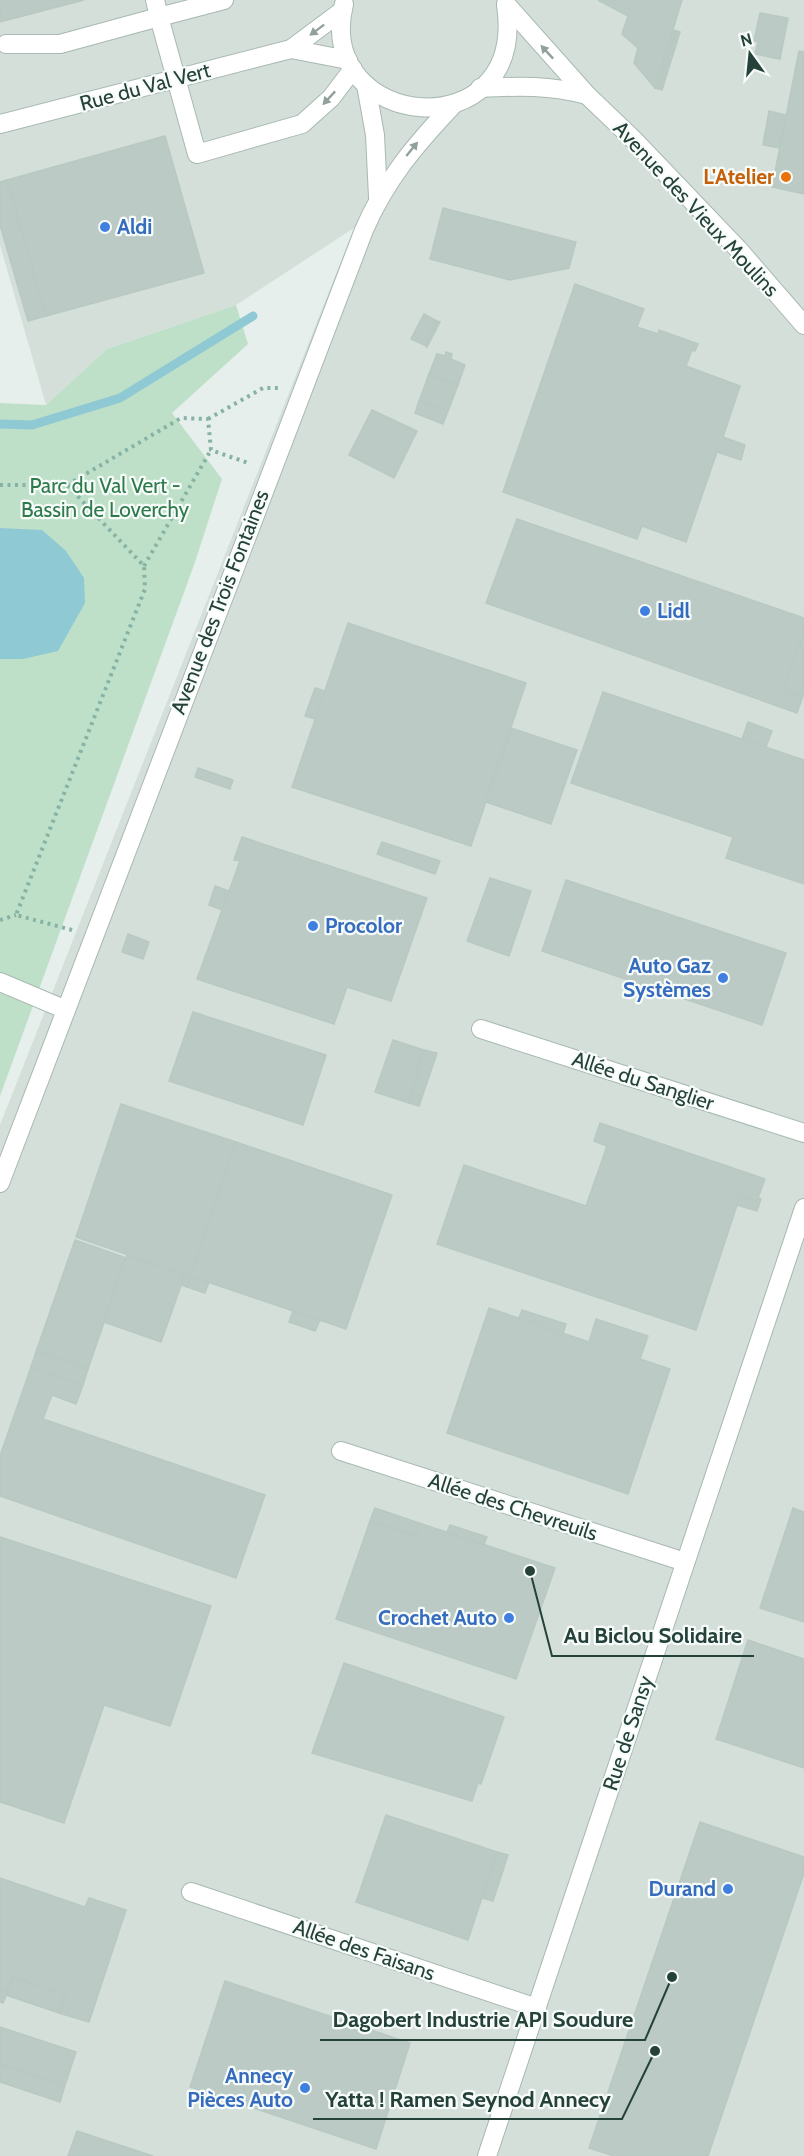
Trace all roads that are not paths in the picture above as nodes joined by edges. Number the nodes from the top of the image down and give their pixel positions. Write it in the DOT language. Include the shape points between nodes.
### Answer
graph roads {
  1 [pos="224,0"];
  2 [pos="506,2"];
  3 [pos="344,5"];
  4 [pos="157,9"];
  5 [pos="6,44"];
  6 [pos="291,49"];
  7 [pos="351,65"];
  8 [pos="175,79"];
  9 [pos="366,85"];
  10 [pos="480,88"];
  11 [pos="587,95"];
  12 [pos="454,104"];
  13 [pos="0,124"];
  14 [pos="378,197"];
  15 [pos="804,325"];
  16 [pos="0,982"];
  17 [pos="64,1009"];
  18 [pos="481,1029"];
  19 [pos="804,1134"];
  20 [pos="0,1183"];
  21 [pos="804,1208"];
  22 [pos="341,1451"];
  23 [pos="685,1562"];
  24 [pos="191,1893"];
  25 [pos="537,2008"];
  26 [pos="487,2156"];
  1 -- 4 [label="street"];
  2 -- 10 [label="street" via="509,22 502,59"];
  11 -- 2 [label="street, Avenue des Vieux Moulins, one-way"];
  3 -- 6 [label="street, Rue du Val Vert, one-way"];
  3 -- 7 [label="street" via="342,36"];
  4 -- 5 [label="street" via="60,44"];
  4 -- 8 [label="street"];
  6 -- 7 [label="street, Rue du Val Vert"];
  6 -- 8 [label="street, Rue du Val Vert"];
  7 -- 8 [label="street, one-way" via="331,98 302,124 197,154"];
  7 -- 9 [label="street"];
  8 -- 13 [label="street, Rue du Val Vert"];
  9 -- 12 [label="street" via="407,108 431,109"];
  9 -- 14 [label="street, Avenue des Trois Fontaines" via="375,135"];
  10 -- 11 [label="street, Avenue des Vieux Moulins" via="559,87"];
  10 -- 12 [label="street"];
  11 -- 15 [label="street, Avenue des Vieux Moulins" via="739,250"];
  14 -- 12 [label="street, Avenue des Trois Fontaines, one-way" via="411,150"];
  14 -- 17 [label="street, Avenue des Trois Fontaines"];
  16 -- 17 [label="street"];
  17 -- 20 [label="street, Avenue des Trois Fontaines"];
  18 -- 19 [label="street, Allée du Sanglier"];
  21 -- 23 [label="street, Rue de Sansy"];
  22 -- 23 [label="street, Allée des Chevreuils"];
  23 -- 25 [label="street, Rue de Sansy"];
  24 -- 25 [label="street, Allée des Faisans"];
  25 -- 26 [label="street, Rue de Sansy"];
}
